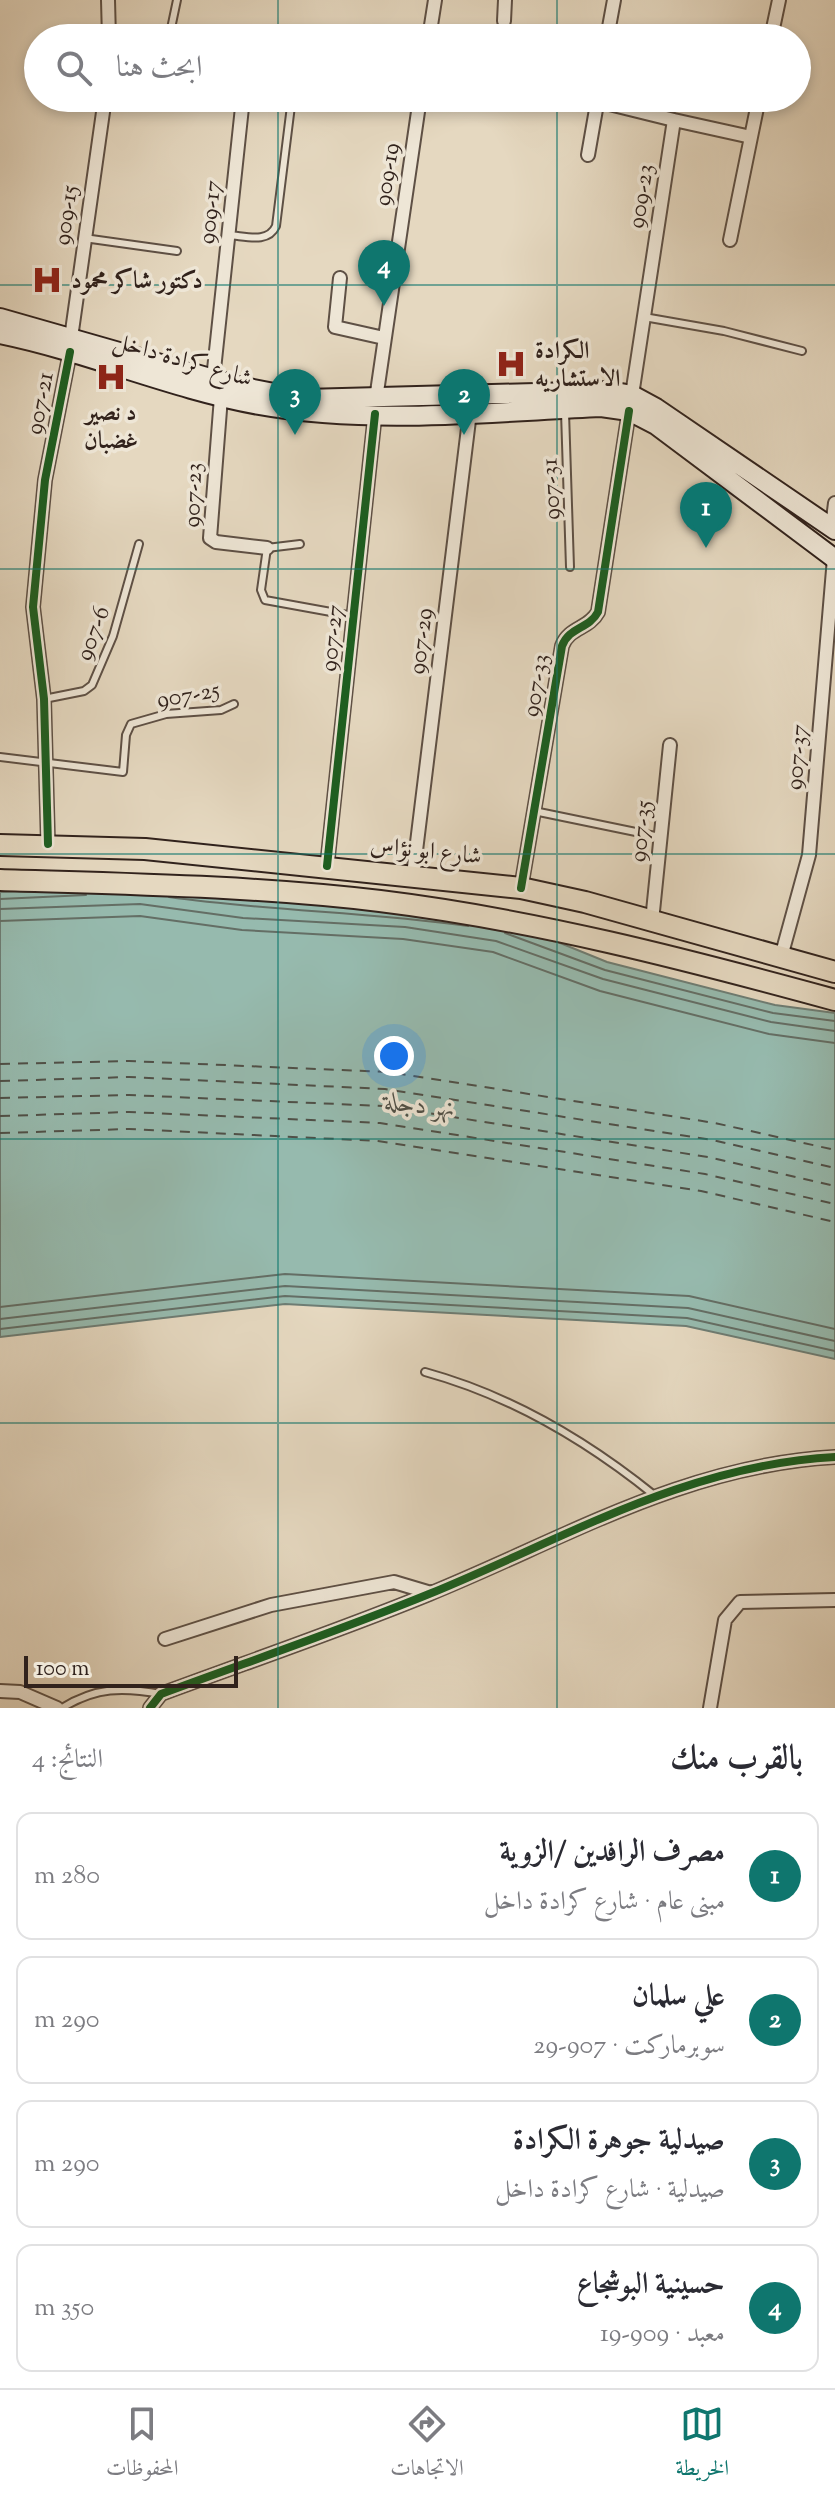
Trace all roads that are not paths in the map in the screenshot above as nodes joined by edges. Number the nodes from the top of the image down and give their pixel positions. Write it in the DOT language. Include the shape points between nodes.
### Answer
graph roads {
  1 [pos="108,0"];
  2 [pos="177,0"];
  3 [pos="435,0"];
  4 [pos="505,0"];
  5 [pos="614,0"];
  6 [pos="779,0"];
  7 [pos="504,21"];
  8 [pos="109,24"];
  9 [pos="172,24"];
  10 [pos="431,24"];
  11 [pos="610,24"];
  12 [pos="774,24"];
  13 [pos="103,112"];
  14 [pos="242,112"];
  15 [pos="290,112"];
  16 [pos="418,112"];
  17 [pos="595,112"];
  18 [pos="643,112"];
  19 [pos="756,112"];
  20 [pos="674,120"];
  21 [pos="751,137"];
  22 [pos="588,155"];
  23 [pos="229,235"];
  24 [pos="84,238"];
  25 [pos="730,240"];
  26 [pos="177,251"];
  27 [pos="340,278"];
  28 [pos="644,317"];
  29 [pos="0,318"];
  30 [pos="0,334"];
  31 [pos="384,338"];
  32 [pos="70,345"];
  33 [pos="802,351"];
  34 [pos="213,379"];
  35 [pos="221,397"];
  36 [pos="630,403"];
  37 [pos="376,406"];
  38 [pos="564,409"];
  39 [pos="470,412"];
  40 [pos="835,503"];
  41 [pos="833,528"];
  42 [pos="139,544"];
  43 [pos="300,544"];
  44 [pos="267,548"];
  45 [pos="835,558"];
  46 [pos="570,567"];
  47 [pos="353,616"];
  48 [pos="44,699"];
  49 [pos="234,704"];
  50 [pos="670,745"];
  51 [pos="0,757"];
  52 [pos="46,765"];
  53 [pos="534,811"];
  54 [pos="663,838"];
  55 [pos="48,844"];
  56 [pos="0,845"];
  57 [pos="327,866"];
  58 [pos="413,875"];
  59 [pos="0,880"];
  60 [pos="521,888"];
  61 [pos="652,921"];
  62 [pos="781,957"];
  63 [pos="835,972"];
  64 [pos="835,1000"];
  65 [pos="425,1372"];
  66 [pos="835,1457"];
  67 [pos="654,1495"];
  68 [pos="431,1593"];
  69 [pos="835,1600"];
  70 [pos="165,1639"];
  71 [pos="0,1691"];
  72 [pos="161,1694"];
  73 [pos="59,1708"];
  74 [pos="150,1708"];
  75 [pos="710,1708"];
  1 -- 8 [label="street"];
  2 -- 9 [label="lane"];
  3 -- 10 [label="street"];
  4 -- 7 [label="street"];
  5 -- 11 [label="street"];
  6 -- 12 [label="street"];
  13 -- 24 [label="street, 909-15"];
  14 -- 23 [label="street, 909-17"];
  15 -- 23 [label="lane" via="276,226 264,238"];
  16 -- 31 [label="street, 909-19"];
  17 -- 22 [label="street"];
  18 -- 20 [label="street"];
  19 -- 21 [label="street"];
  20 -- 21 [label="street"];
  20 -- 28 [label="street, 909-23"];
  21 -- 25 [label="street"];
  23 -- 34 [label="street, 909-17"];
  24 -- 26 [label="lane"];
  24 -- 32 [label="street, 909-15"];
  27 -- 31 [label="street" via="335,327"];
  28 -- 33 [label="lane"];
  28 -- 36 [label="street, 909-23"];
  29 -- 32 [label="main road, شارع كرادة داخل"];
  30 -- 32 [label="main road, شارع كرادة داخل"];
  31 -- 37 [label="street, 909-19"];
  32 -- 34 [label="main road, شارع كرادة داخل"];
  32 -- 35 [label="main road, شارع كرادة داخل"];
  32 -- 48 [label="street, 907-21" via="36,545 33,607"];
  34 -- 37 [label="main road, شارع كرادة داخل" via="305,399"];
  35 -- 37 [label="main road, شارع كرادة داخل" via="296,411"];
  35 -- 44 [label="street, 907-23" via="210,538"];
  36 -- 37 [label="main road, شارع كرادة داخل" via="598,391"];
  36 -- 38 [label="main road, شارع كرادة داخل"];
  36 -- 41 [label="main road, شارع كرادة داخل"];
  36 -- 45 [label="main road, شارع كرادة داخل"];
  36 -- 53 [label="street, 907-33" via="598,612 568,633 562,646"];
  37 -- 39 [label="main road, شارع كرادة داخل"];
  37 -- 47 [label="street, 907-27"];
  38 -- 39 [label="main road, شارع كرادة داخل"];
  38 -- 46 [label="lane, 907-31"];
  39 -- 58 [label="street, 907-29"];
  40 -- 41 [label="street"];
  42 -- 48 [label="lane, 907-6" via="113,636 92,685"];
  43 -- 44 [label="lane"];
  44 -- 47 [label="lane" via="261,590 265,600"];
  45 -- 62 [label="street, 907-37" via="809,855"];
  47 -- 57 [label="street, 907-27"];
  48 -- 52 [label="street, 907-21"];
  49 -- 52 [label="lane, 907-25" via="131,724 123,772"];
  50 -- 54 [label="street, 907-35"];
  51 -- 52 [label="lane"];
  52 -- 55 [label="street, 907-21"];
  53 -- 54 [label="lane"];
  53 -- 60 [label="street, 907-33"];
  54 -- 61 [label="street, 907-35"];
  55 -- 56 [label="main road, شارع ابو نؤاس"];
  55 -- 57 [label="main road, شارع ابو نؤاس"];
  57 -- 58 [label="main road, شارع ابو نؤاس"];
  58 -- 60 [label="main road, شارع ابو نؤاس"];
  59 -- 64 [label="main road" via="252,888 397,903 519,922 676,956"];
  60 -- 61 [label="main road, شارع ابو نؤاس"];
  61 -- 62 [label="main road, شارع ابو نؤاس"];
  62 -- 63 [label="main road, شارع ابو نؤاس"];
  65 -- 67 [label="lane" via="544,1421 617,1465"];
  66 -- 67 [label="street" via="728,1472"];
  67 -- 68 [label="street"];
  68 -- 70 [label="street" via="394,1582 271,1605"];
  68 -- 72 [label="street"];
  69 -- 75 [label="street" via="740,1602 725,1620"];
  71 -- 73 [label="street" via="20,1692"];
  72 -- 73 [label="lane" via="122,1687 94,1692"];
  72 -- 74 [label="street"];
}
